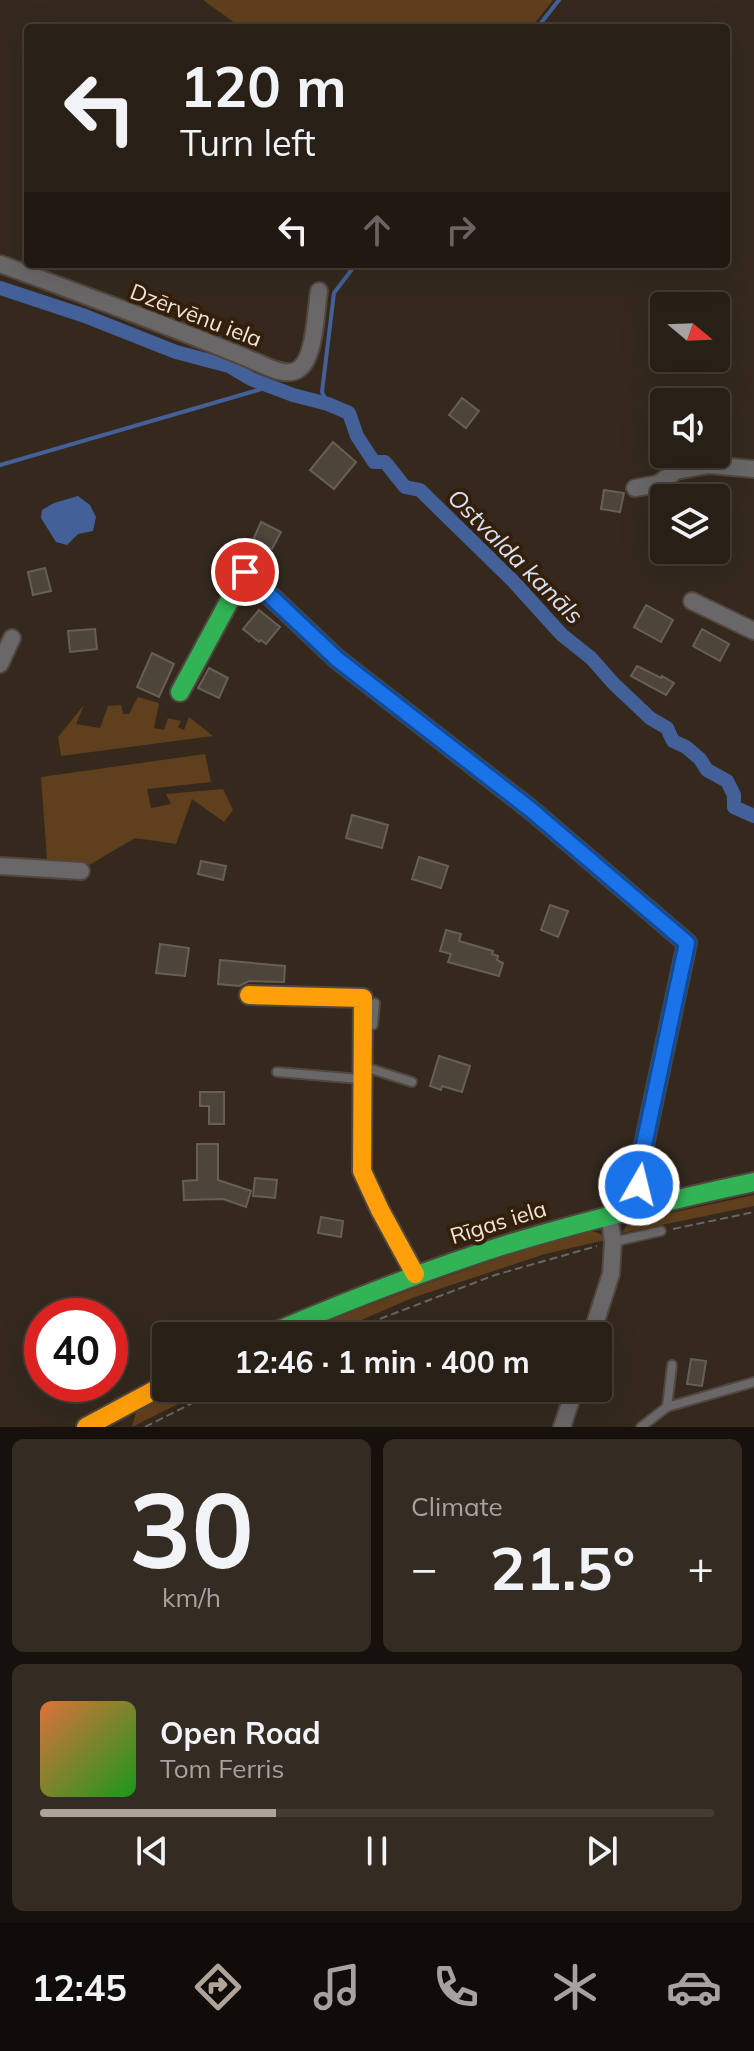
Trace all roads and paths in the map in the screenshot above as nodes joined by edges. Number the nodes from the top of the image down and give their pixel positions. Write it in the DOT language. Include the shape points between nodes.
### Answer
graph roads {
  1 [pos="0,264"];
  2 [pos="319,291"];
  3 [pos="754,469"];
  4 [pos="635,488"];
  5 [pos="692,601"];
  6 [pos="754,631"];
  7 [pos="12,638"];
  8 [pos="0,664"];
  9 [pos="180,692"];
  10 [pos="0,866"];
  11 [pos="81,871"];
  12 [pos="249,995"];
  13 [pos="375,1003"];
  14 [pos="277,1072"];
  15 [pos="365,1073"];
  16 [pos="412,1082"];
  17 [pos="754,1182"];
  18 [pos="641,1206"];
  19 [pos="754,1212"];
  20 [pos="609,1214"];
  21 [pos="661,1231"];
  22 [pos="613,1242"];
  23 [pos="415,1274"];
  24 [pos="296,1322"];
  25 [pos="372,1322"];
  26 [pos="596,1322"];
  27 [pos="672,1365"];
  28 [pos="754,1382"];
  29 [pos="152,1394"];
  30 [pos="194,1402"];
  31 [pos="570,1402"];
  32 [pos="667,1407"];
  33 [pos="114,1420"];
  34 [pos="86,1427"];
  35 [pos="145,1427"];
  36 [pos="562,1427"];
  37 [pos="641,1427"];
  1 -- 2 [label="street, Dzērvēnu iela" via="275,370 292,372 307,357"];
  3 -- 4 [label="street" via="709,465 676,471 658,484"];
  5 -- 6 [label="street"];
  7 -- 8 [label="street"];
  9 -- 18 [label="street" via="245,572 337,659 530,809 687,943 644,1145"];
  10 -- 11 [label="street"];
  12 -- 15 [label="street" via="363,998"];
  13 -- 15 [label="lane"];
  14 -- 15 [label="lane"];
  15 -- 16 [label="lane"];
  15 -- 23 [label="street" via="362,1171"];
  17 -- 18 [label="street, Rīgas iela"];
  18 -- 20 [label="street, Rīgas iela"];
  19 -- 21 [label="path"];
  20 -- 22 [label="street"];
  20 -- 23 [label="street, Rīgas iela"];
  21 -- 22 [label="lane"];
  22 -- 25 [label="path" via="495,1275"];
  22 -- 26 [label="street" via="611,1274"];
  23 -- 24 [label="street, Rīgas iela"];
  27 -- 32 [label="lane"];
  28 -- 32 [label="lane"];
  29 -- 33 [label="street"];
  30 -- 35 [label="path"];
  31 -- 36 [label="street"];
  32 -- 37 [label="lane"];
  33 -- 34 [label="street"];
}
